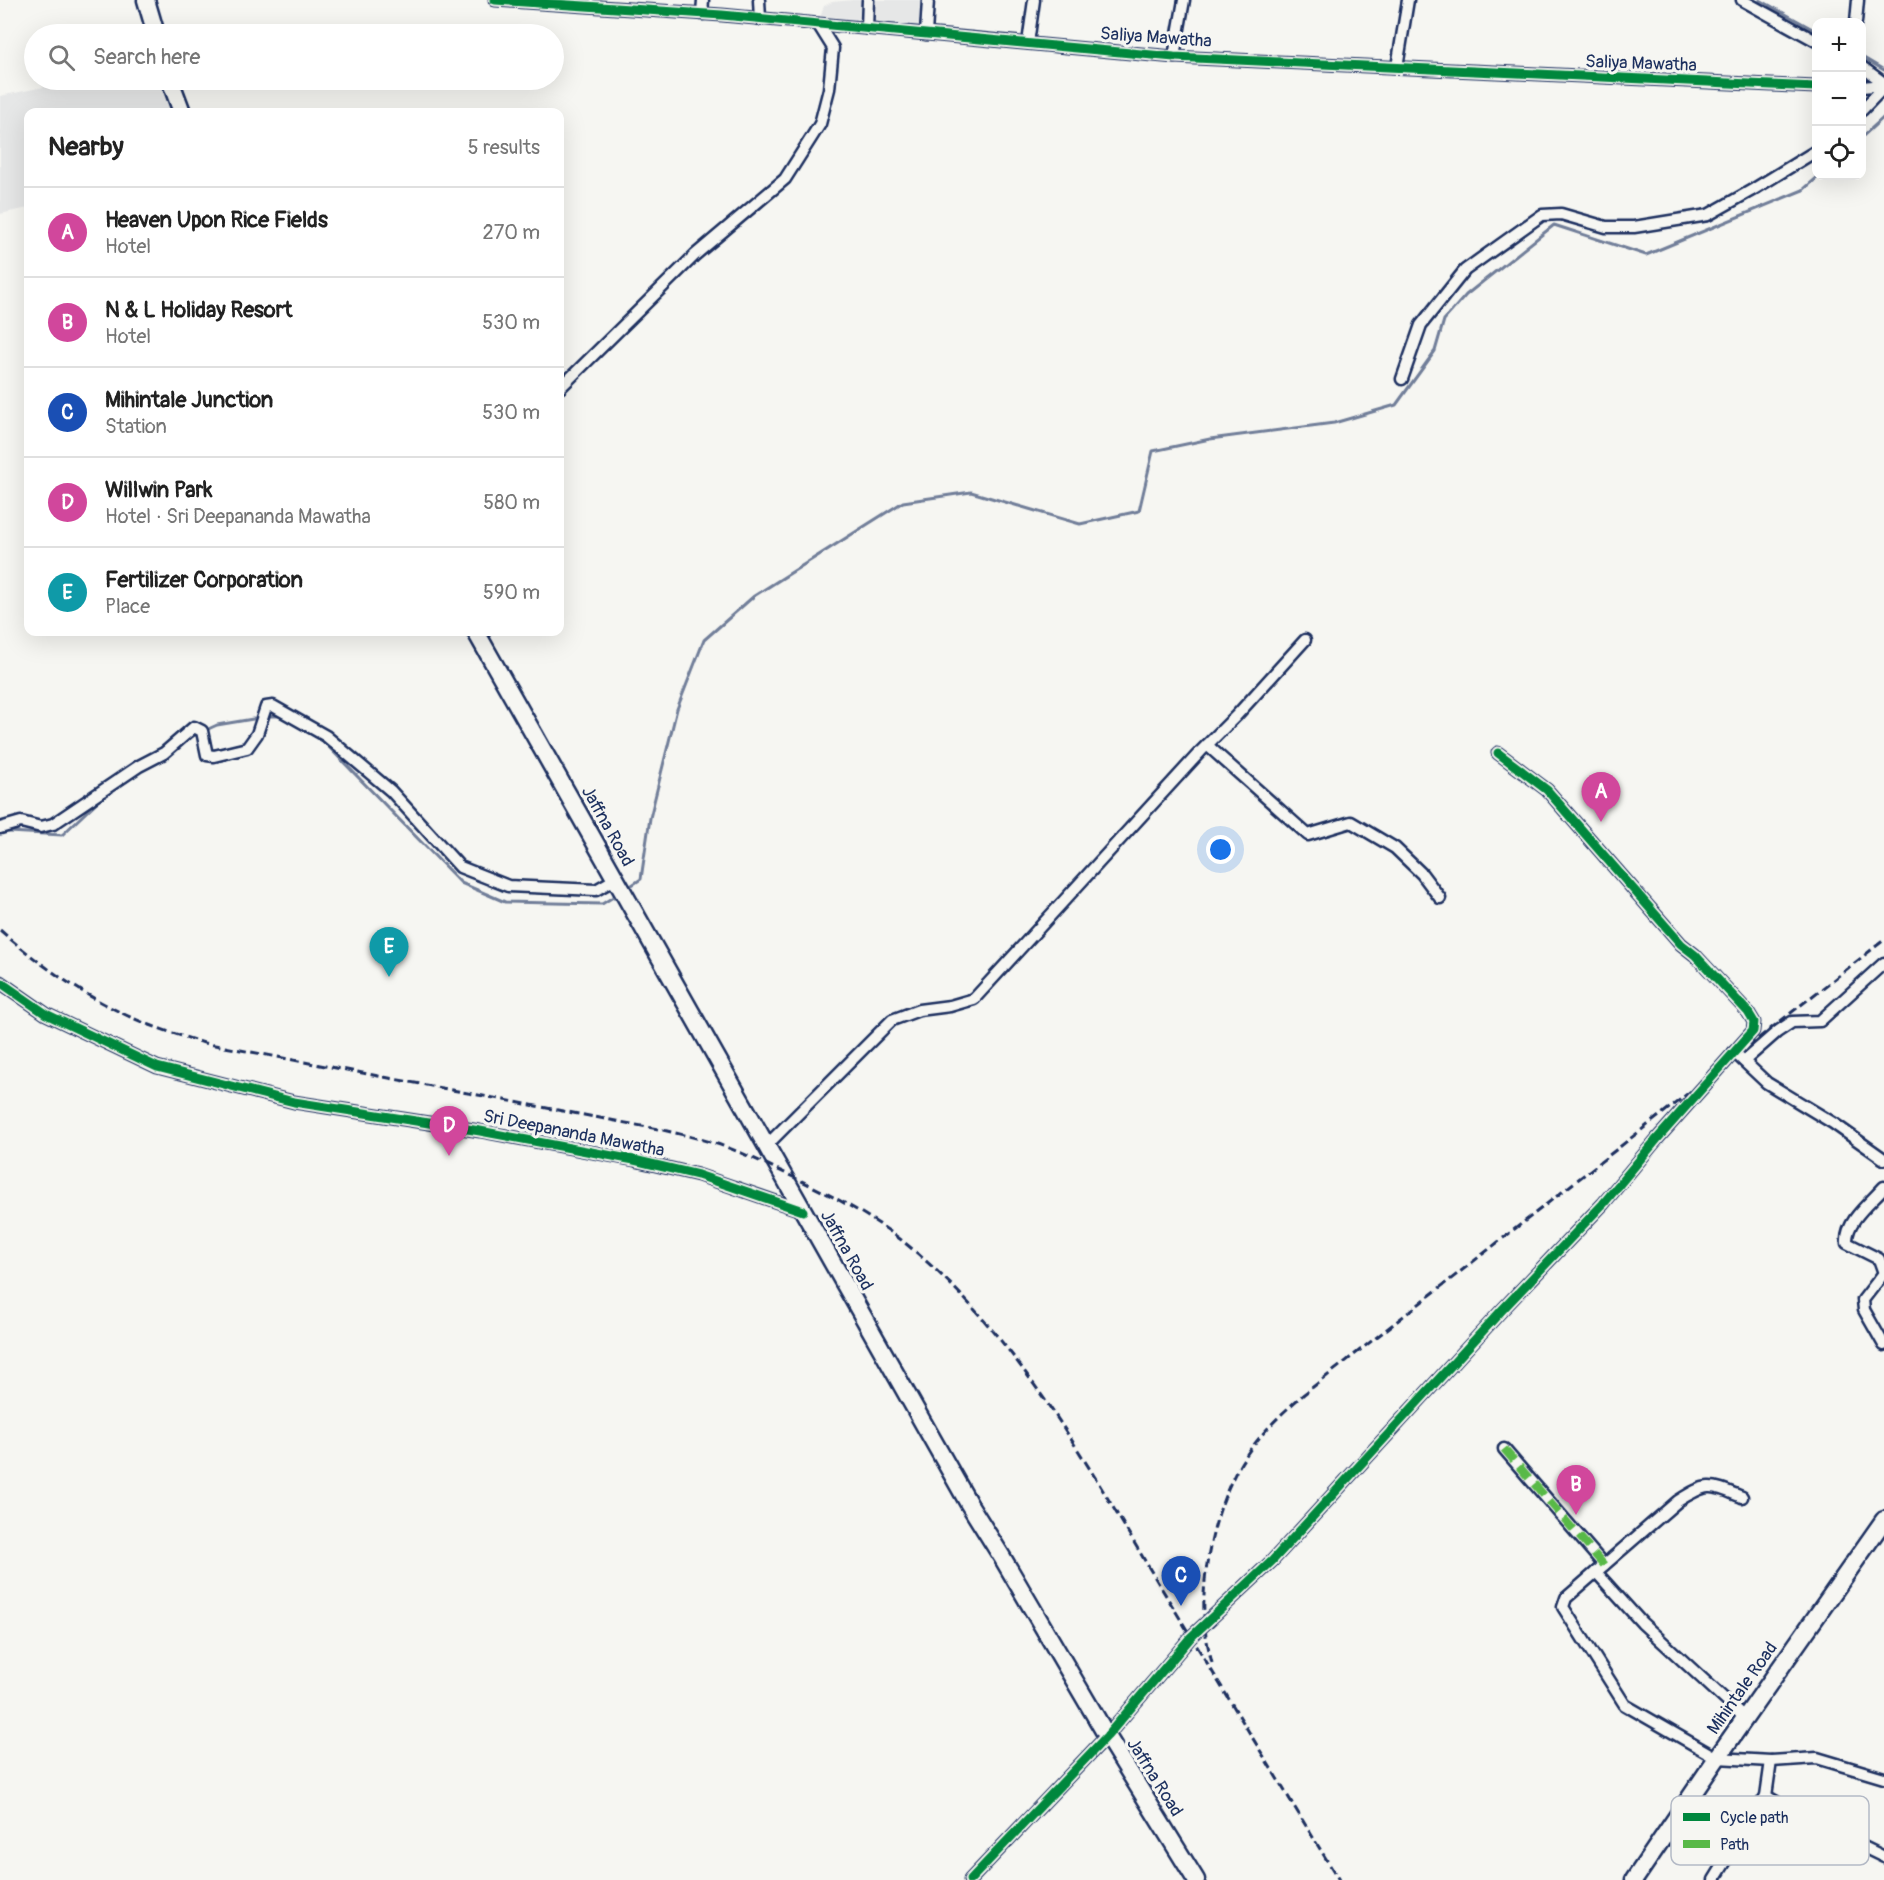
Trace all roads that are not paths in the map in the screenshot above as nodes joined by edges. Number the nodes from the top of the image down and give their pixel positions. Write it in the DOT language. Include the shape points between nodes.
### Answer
graph roads {
  1 [pos="146,0"];
  2 [pos="495,0"];
  3 [pos="703,0"];
  4 [pos="759,0"];
  5 [pos="868,0"];
  6 [pos="928,0"];
  7 [pos="1034,0"];
  8 [pos="1184,0"];
  9 [pos="1408,0"];
  10 [pos="1742,0"];
  11 [pos="1858,0"];
  12 [pos="702,14"];
  13 [pos="1856,18"];
  14 [pos="760,19"];
  15 [pos="153,24"];
  16 [pos="818,24"];
  17 [pos="867,28"];
  18 [pos="926,34"];
  19 [pos="1812,38"];
  20 [pos="1029,43"];
  21 [pos="1174,57"];
  22 [pos="1397,67"];
  23 [pos="1866,70"];
  24 [pos="1884,85"];
  25 [pos="1812,87"];
  26 [pos="1866,87"];
  27 [pos="174,90"];
  28 [pos="1866,105"];
  29 [pos="180,108"];
  30 [pos="1812,153"];
  31 [pos="1402,379"];
  32 [pos="564,384"];
  33 [pos="478,636"];
  34 [pos="1305,640"];
  35 [pos="1207,745"];
  36 [pos="1497,753"];
  37 [pos="0,828"];
  38 [pos="620,888"];
  39 [pos="1440,898"];
  40 [pos="1884,963"];
  41 [pos="0,982"];
  42 [pos="1734,1052"];
  43 [pos="1744,1061"];
  44 [pos="767,1145"];
  45 [pos="1884,1159"];
  46 [pos="1884,1188"];
  47 [pos="803,1211"];
  48 [pos="1884,1273"];
  49 [pos="1884,1345"];
  50 [pos="1504,1449"];
  51 [pos="1742,1497"];
  52 [pos="1884,1520"];
  53 [pos="1600,1568"];
  54 [pos="1745,1718"];
  55 [pos="1107,1736"];
  56 [pos="1717,1758"];
  57 [pos="1771,1761"];
  58 [pos="1884,1778"];
  59 [pos="1691,1796"];
  60 [pos="1766,1796"];
  61 [pos="1671,1826"];
  62 [pos="1869,1850"];
  63 [pos="1884,1857"];
  64 [pos="1723,1865"];
  65 [pos="970,1880"];
  66 [pos="1196,1880"];
  67 [pos="1634,1880"];
  68 [pos="1714,1880"];
  1 -- 15 [label="highway"];
  2 -- 12 [label="street, Saliya Mawatha"];
  3 -- 12 [label="street"];
  4 -- 14 [label="street"];
  5 -- 17 [label="street"];
  6 -- 18 [label="street"];
  7 -- 20 [label="street"];
  8 -- 21 [label="street"];
  9 -- 22 [label="street"];
  10 -- 19 [label="street"];
  11 -- 13 [label="street"];
  12 -- 14 [label="street, Saliya Mawatha"];
  14 -- 16 [label="street, Saliya Mawatha"];
  16 -- 17 [label="street, Saliya Mawatha"];
  16 -- 32 [label="street" via="832,48 829,89 819,124 785,179 695,255"];
  17 -- 18 [label="street, Saliya Mawatha"];
  18 -- 20 [label="street, Saliya Mawatha"];
  20 -- 21 [label="street, Saliya Mawatha"];
  21 -- 22 [label="street, Saliya Mawatha"];
  22 -- 25 [label="street, Saliya Mawatha"];
  23 -- 24 [label="street"];
  24 -- 26 [label="street"];
  24 -- 28 [label="street"];
  27 -- 29 [label="highway"];
  30 -- 31 [label="street" via="1708,215 1634,227 1606,227 1561,214 1542,215 1465,270 1453,284 1421,325"];
  33 -- 38 [label="highway, Jaffna Road"];
  34 -- 35 [label="street"];
  35 -- 39 [label="street" via="1308,835 1351,822 1395,848"];
  35 -- 44 [label="street" via="975,999 919,1010 892,1020"];
  36 -- 42 [label="street" via="1547,790 1681,944 1751,1016 1753,1031"];
  37 -- 38 [label="street" via="21,822 41,827 53,824 164,753 194,727 203,735 207,754 248,748 266,707 273,706 326,736 383,784 460,867 508,886"];
  38 -- 44 [label="highway, Jaffna Road"];
  40 -- 43 [label="street" via="1820,1021 1792,1022"];
  41 -- 47 [label="street, Sri Deepananda Mawatha" via="46,1014 158,1067 294,1102 634,1160 698,1175"];
  42 -- 43 [label="street"];
  42 -- 55 [label="street" via="1603,1204 1272,1561 1191,1637"];
  43 -- 45 [label="street" via="1767,1083"];
  44 -- 47 [label="highway, Jaffna Road"];
  46 -- 48 [label="street" via="1846,1233 1847,1242 1880,1259"];
  47 -- 55 [label="highway, Jaffna Road" via="969,1504"];
  48 -- 49 [label="street" via="1863,1300 1864,1310"];
  50 -- 53 [label="street"];
  51 -- 53 [label="street" via="1712,1485 1696,1490"];
  52 -- 54 [label="highway, Mihintale Road"];
  53 -- 54 [label="street" via="1642,1623"];
  53 -- 56 [label="street" via="1566,1598 1563,1607 1625,1705"];
  54 -- 56 [label="highway, Mihintale Road"];
  55 -- 65 [label="street"];
  55 -- 66 [label="highway, Jaffna Road"];
  56 -- 57 [label="street"];
  56 -- 59 [label="highway, Mihintale Road"];
  57 -- 58 [label="street" via="1818,1758"];
  57 -- 60 [label="street"];
  61 -- 67 [label="highway, Mihintale Road"];
  62 -- 63 [label="street"];
  64 -- 68 [label="street"];
}
